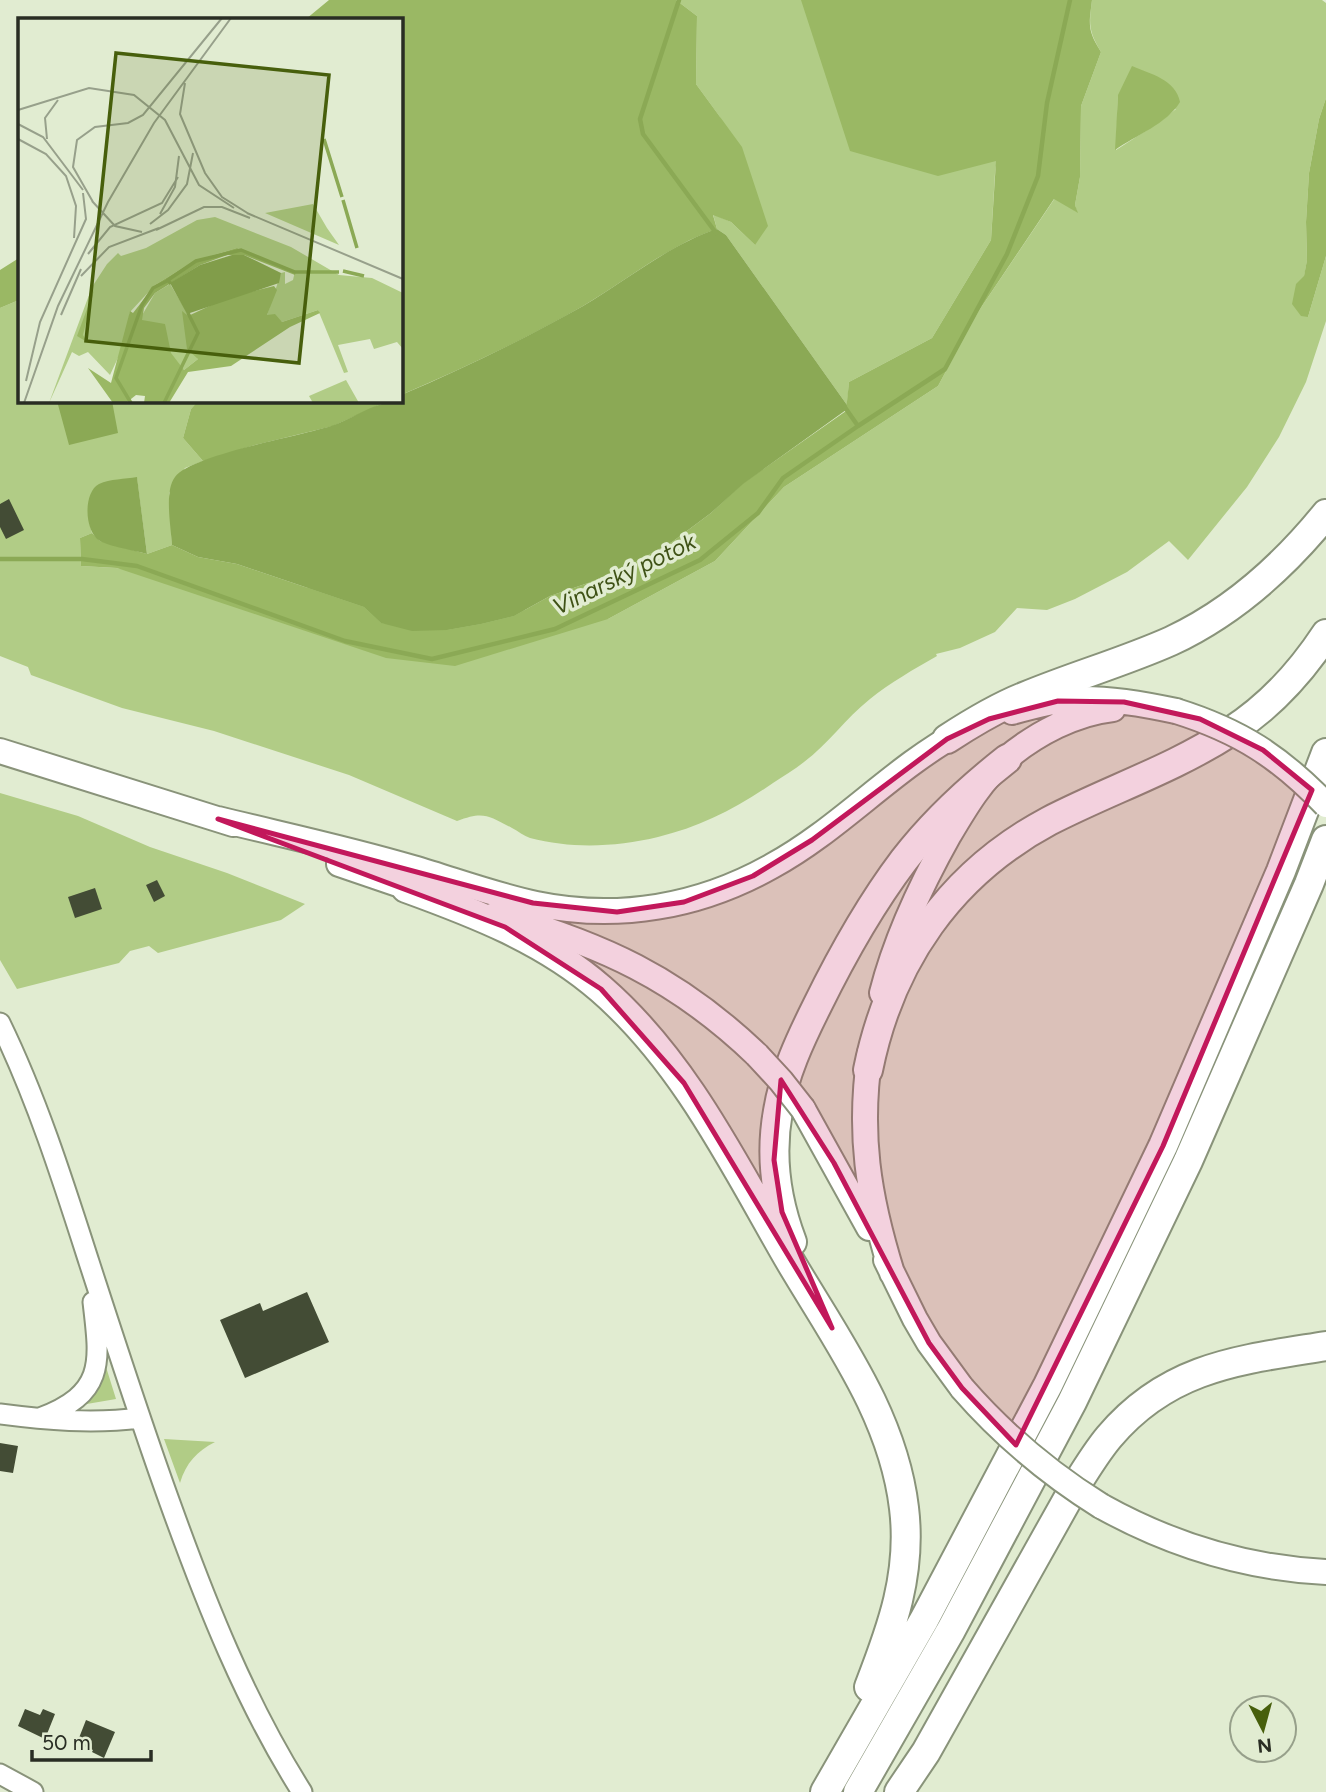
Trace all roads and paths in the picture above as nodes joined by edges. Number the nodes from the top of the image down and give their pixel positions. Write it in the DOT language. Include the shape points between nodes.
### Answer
graph roads {
  1 [pos="1326,514"];
  2 [pos="1326,634"];
  3 [pos="1176,711"];
  4 [pos="947,739"];
  5 [pos="0,751"];
  6 [pos="1326,753"];
  7 [pos="1007,759"];
  8 [pos="1326,804"];
  9 [pos="218,819"];
  10 [pos="1326,841"];
  11 [pos="406,888"];
  12 [pos="0,1023"];
  13 [pos="868,1070"];
  14 [pos="88,1259"];
  15 [pos="892,1273"];
  16 [pos="832,1328"];
  17 [pos="1326,1346"];
  18 [pos="0,1413"];
  19 [pos="40,1418"];
  20 [pos="139,1418"];
  21 [pos="1326,1572"];
  22 [pos="0,1774"];
  23 [pos="831,1782"];
  24 [pos="33,1792"];
  25 [pos="302,1792"];
  26 [pos="858,1792"];
  27 [pos="900,1792"];
  1 -- 4 [label="highway" via="1264,580 1210,620 1160,645 1026,696"];
  2 -- 13 [label="highway" via="1282,689 1232,732 1029,833 970,878 920,937 898,975 877,1028"];
  3 -- 4 [label="main road" via="1076,699 1007,713"];
  3 -- 7 [label="main road" via="1130,708 1091,713 1056,726"];
  3 -- 8 [label="main road, bridge" via="1223,728 1264,750"];
  4 -- 9 [label="main road" via="774,865 708,895 659,908 617,912 533,904"];
  5 -- 9 [label="main road"];
  6 -- 23 [label="highway" via="1275,883 1127,1222 924,1620"];
  7 -- 13 [label="main road" via="968,804 912,907 886,978"];
  7 -- 16 [label="highway" via="943,816 889,881 825,989 783,1087 774,1160 782,1212"];
  9 -- 11 [label="main road"];
  10 -- 26 [label="highway" via="1188,1161 1072,1402 951,1630"];
  11 -- 15 [label="main road, bridge" via="562,934 620,958 689,998 734,1032 803,1109"];
  11 -- 16 [label="highway" via="534,941 580,971 618,1004 704,1112"];
  12 -- 14 [label="street" via="57,1164"];
  13 -- 15 [label="main road" via="864,1114 867,1170"];
  14 -- 19 [label="street" via="96,1369 72,1402"];
  14 -- 20 [label="street"];
  15 -- 21 [label="main road, bridge" via="929,1343 962,1388 1050,1473 1101,1506 1167,1538 1270,1567"];
  16 -- 23 [label="highway" via="886,1433 901,1483 906,1529 897,1611"];
  17 -- 27 [label="highway" via="1242,1360 1192,1375 1152,1398 1120,1425 1070,1496"];
  18 -- 19 [label="street"];
  19 -- 20 [label="street"];
  20 -- 25 [label="street" via="231,1659"];
  22 -- 24 [label="street"];
}
